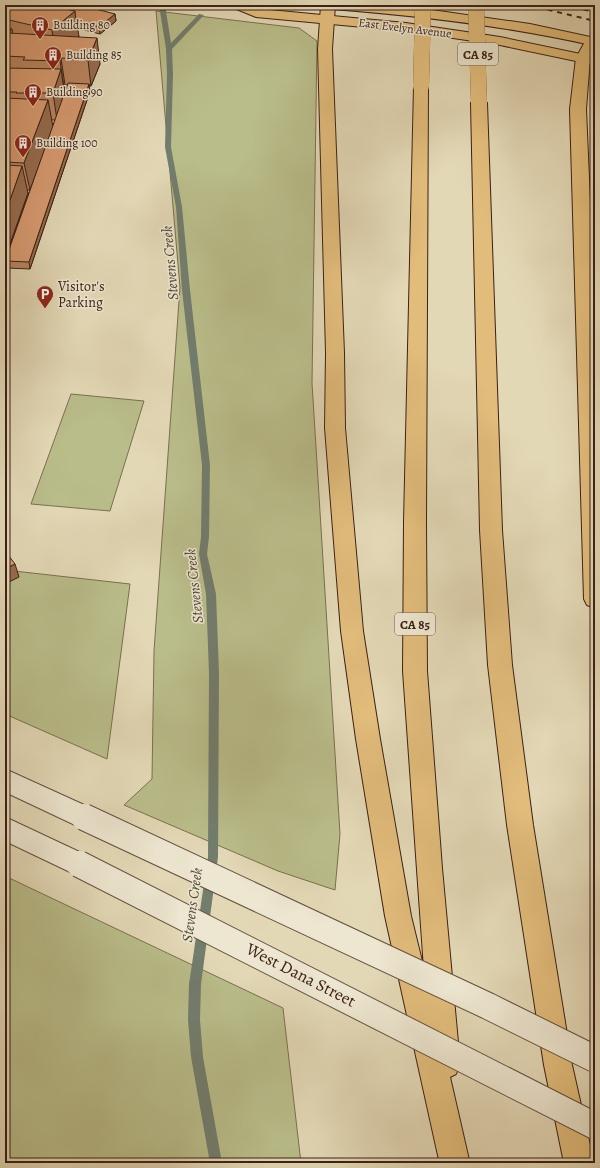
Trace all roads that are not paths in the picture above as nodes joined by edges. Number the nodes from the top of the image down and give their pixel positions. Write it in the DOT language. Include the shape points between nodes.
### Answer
graph roads {
  1 [pos="239,5"];
  2 [pos="423,5"];
  3 [pos="476,5"];
  4 [pos="329,10"];
  5 [pos="593,42"];
  6 [pos="589,60"];
  7 [pos="595,599"];
  8 [pos="5,780"];
  9 [pos="5,828"];
  10 [pos="595,1059"];
  11 [pos="595,1126"];
  12 [pos="454,1162"];
  13 [pos="579,1163"];
  1 -- 4 [label="main road, East Evelyn Avenue" via="256,12"];
  2 -- 12 [label="main road, CA 85, bridge" via="415,671"];
  3 -- 13 [label="main road, CA 85, bridge" via="491,530 500,665 521,832 558,1065"];
  4 -- 5 [label="main road, East Evelyn Avenue" via="407,10 493,21"];
  4 -- 6 [label="main road, East Evelyn Avenue" via="406,27"];
  4 -- 12 [label="main road" via="325,49 335,428 352,631 398,916"];
  5 -- 6 [label="main road"];
  6 -- 7 [label="main road" via="578,109"];
  8 -- 10 [label="street, bridge" via="488,1006"];
  9 -- 11 [label="street, West Dana Street, bridge"];
}
